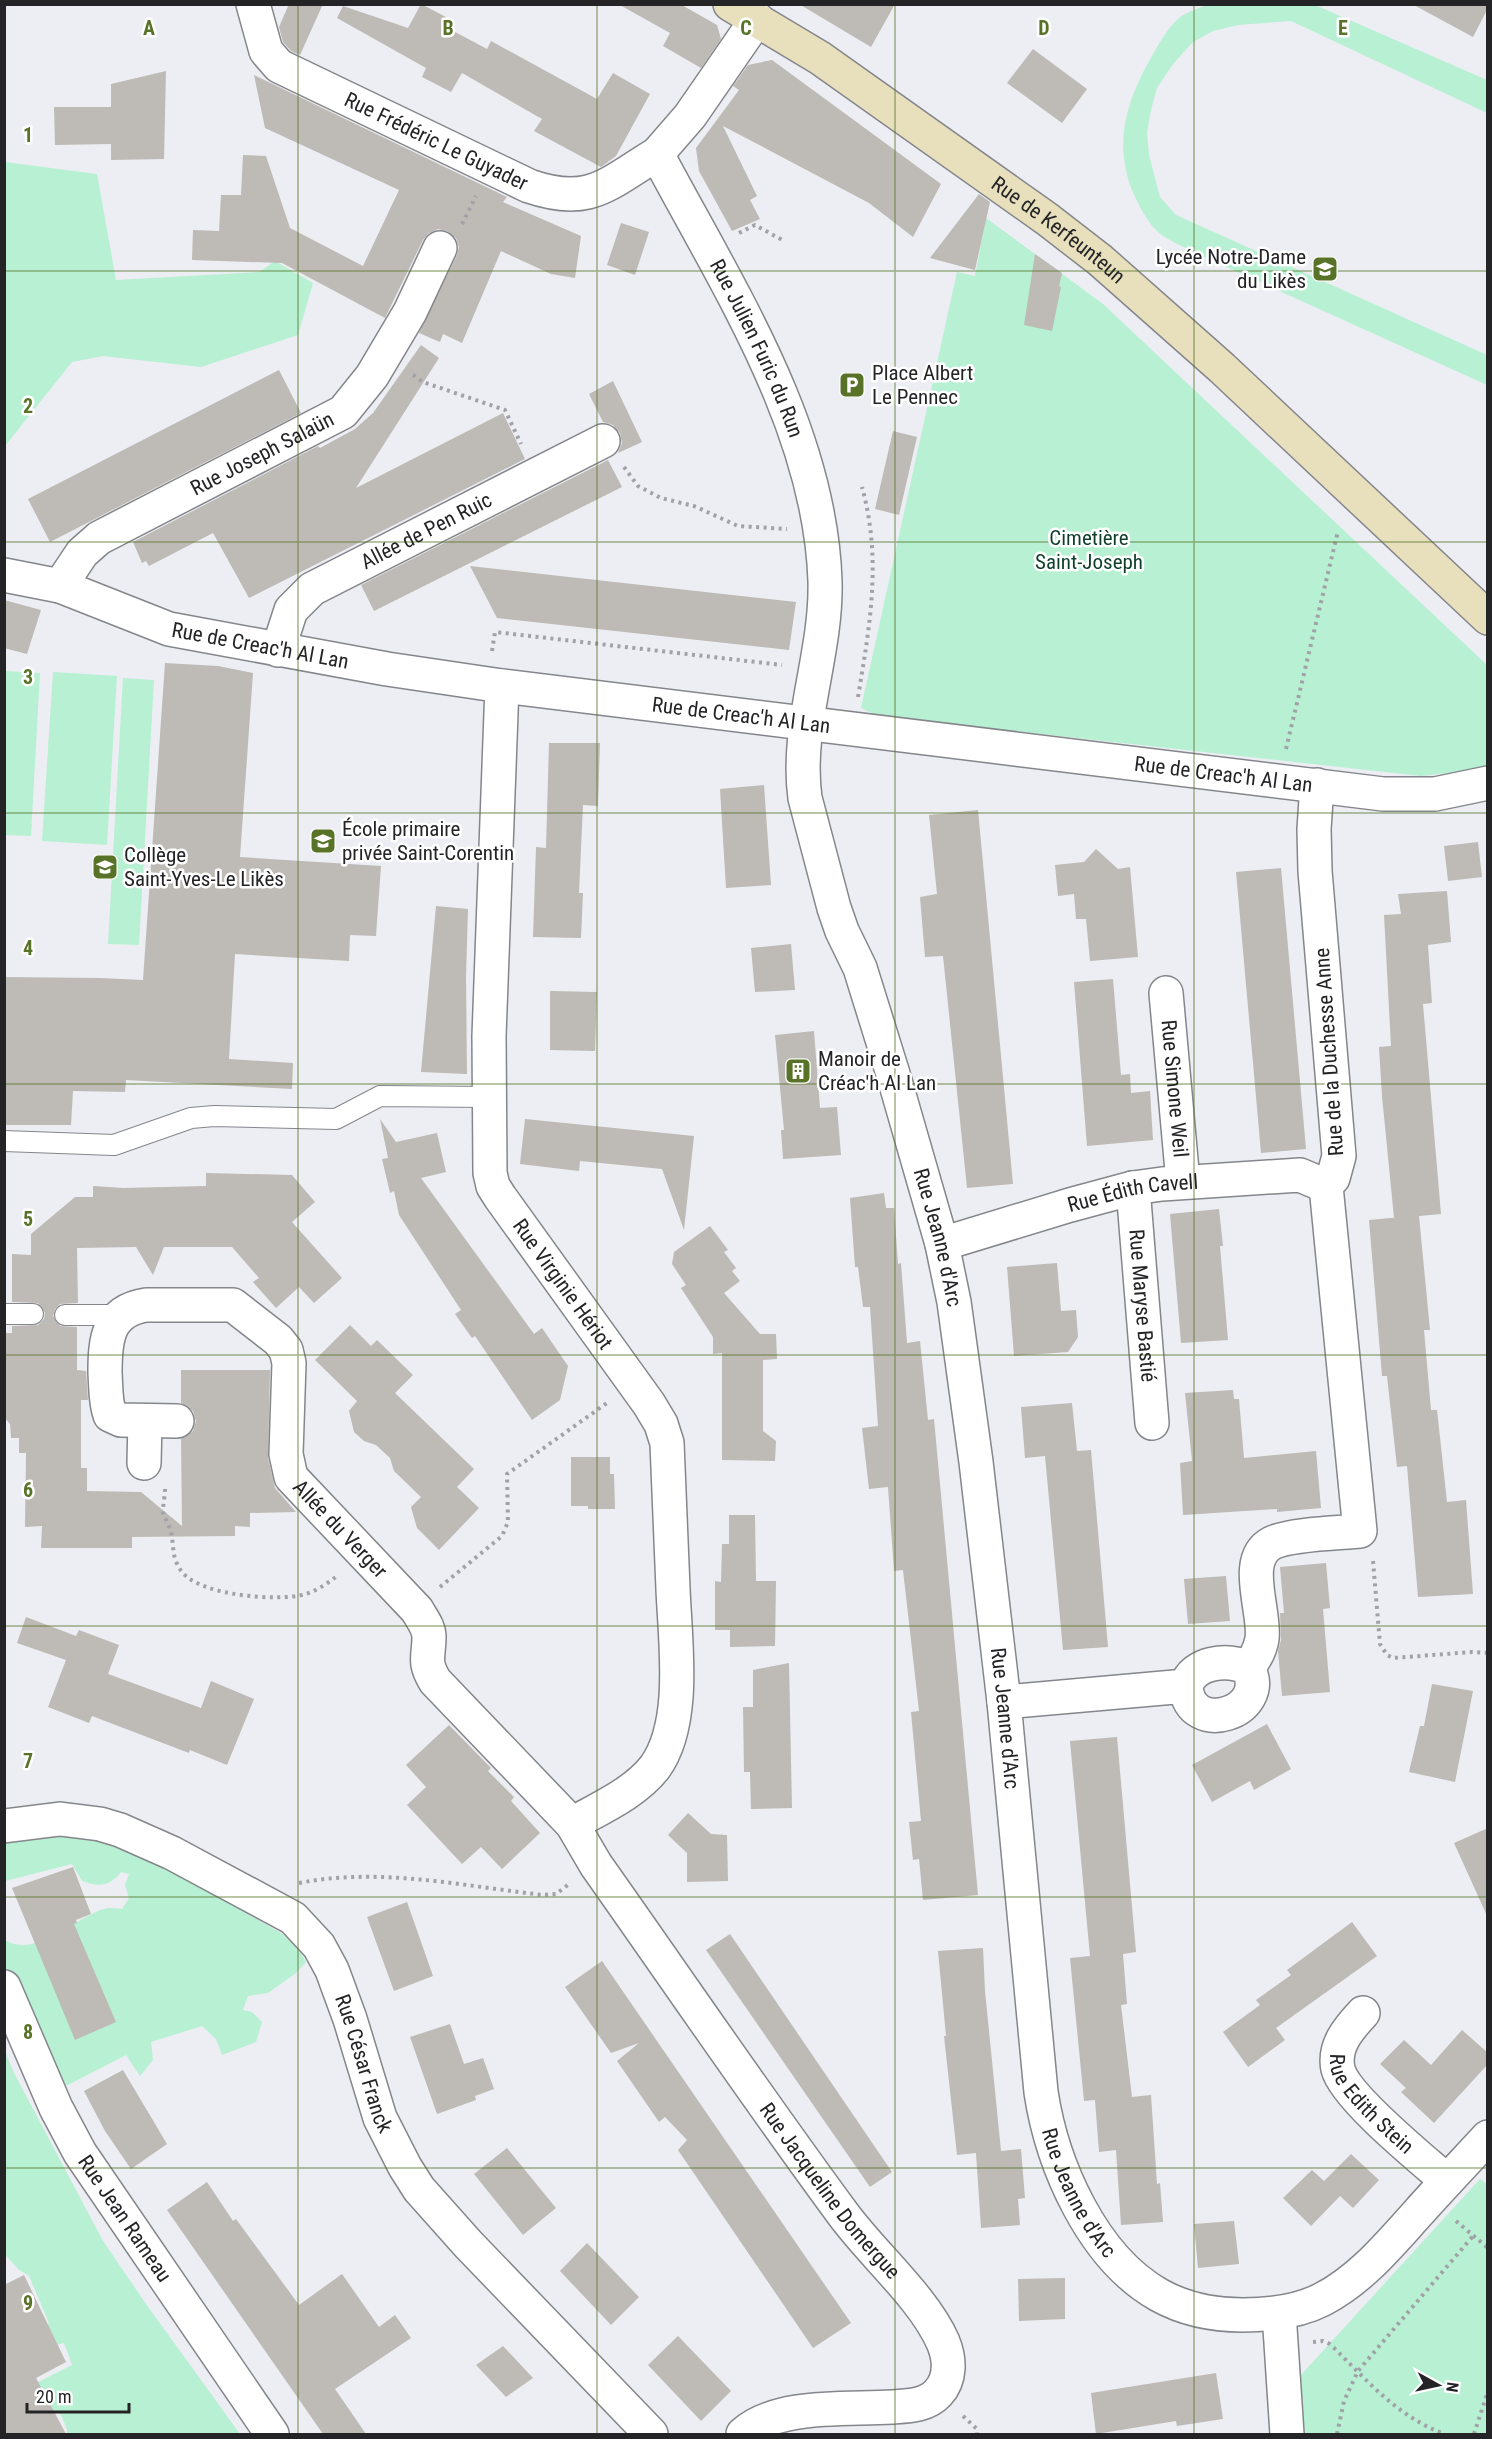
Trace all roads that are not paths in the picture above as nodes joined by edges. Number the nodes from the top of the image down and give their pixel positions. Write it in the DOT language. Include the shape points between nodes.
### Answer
graph roads {
  1 [pos="253,4"];
  2 [pos="743,12"];
  3 [pos="657,154"];
  4 [pos="450,240"];
  5 [pos="603,441"];
  6 [pos="4,575"];
  7 [pos="60,586"];
  8 [pos="1488,618"];
  9 [pos="278,650"];
  10 [pos="495,685"];
  11 [pos="808,723"];
  12 [pos="1488,783"];
  13 [pos="1317,786"];
  14 [pos="1166,993"];
  15 [pos="489,1097"];
  16 [pos="4,1141"];
  17 [pos="1183,1182"];
  18 [pos="1326,1186"];
  19 [pos="1133,1188"];
  20 [pos="942,1244"];
  21 [pos="4,1314"];
  22 [pos="33,1314"];
  23 [pos="65,1315"];
  24 [pos="120,1316"];
  25 [pos="145,1421"];
  26 [pos="177,1421"];
  27 [pos="1152,1423"];
  28 [pos="144,1463"];
  29 [pos="1248,1668"];
  30 [pos="1186,1686"];
  31 [pos="1004,1702"];
  32 [pos="573,1824"];
  33 [pos="4,1826"];
  34 [pos="4,1987"];
  35 [pos="1363,2013"];
  36 [pos="1488,2137"];
  37 [pos="1447,2181"];
  38 [pos="1279,2313"];
  39 [pos="272,2434"];
  40 [pos="651,2434"];
  41 [pos="743,2434"];
  42 [pos="1287,2434"];
  1 -- 3 [label="street, Rue Frédéric Le Guyader" via="266,51 279,66 546,192 583,195"];
  2 -- 3 [label="street" via="690,116"];
  2 -- 8 [label="main road, Rue de Kerfeunteun" via="820,58 1047,219 1116,273"];
  3 -- 11 [label="street, Rue Julien Furic du Run" via="766,363 807,471 819,517 825,583 822,633"];
  4 -- 7 [label="street, Rue Joseph Salaün" via="384,357 343,412 99,538 77,560"];
  5 -- 9 [label="street, Allée de Pen Ruic" via="312,589 291,610"];
  6 -- 7 [label="street, Rue de Creac'h Al Lan"];
  7 -- 9 [label="street, Rue de Creac'h Al Lan" via="169,629"];
  9 -- 10 [label="street, Rue de Creac'h Al Lan"];
  10 -- 11 [label="street, Rue de Creac'h Al Lan"];
  10 -- 15 [label="street, Rue Virginie Hériot"];
  11 -- 13 [label="street, Rue de Creac'h Al Lan"];
  11 -- 20 [label="street, Rue Jeanne d'Arc" via="803,783 810,821 842,931 860,968 877,1022"];
  12 -- 13 [label="street, Rue de Creac'h Al Lan" via="1415,796"];
  13 -- 18 [label="street, Rue de la Duchesse Anne" via="1315,861 1339,1156 1333,1178"];
  14 -- 17 [label="street, Rue Simone Weil"];
  15 -- 16 [label="lane" via="380,1096 336,1119 191,1118 114,1145"];
  15 -- 32 [label="street, Rue Virginie Hériot" via="493,1186 649,1404 667,1443 676,1662 671,1731 665,1750 643,1780"];
  17 -- 18 [label="street, Rue Édith Cavell" via="1300,1175"];
  17 -- 19 [label="street, Rue Édith Cavell"];
  18 -- 29 [label="street, Rue de la Duchesse Anne" via="1366,1544 1283,1540 1265,1548 1257,1562 1262,1640"];
  19 -- 20 [label="street, Rue Édith Cavell"];
  19 -- 27 [label="street, Rue Maryse Bastié"];
  20 -- 31 [label="street, Rue Jeanne d'Arc" via="966,1381"];
  21 -- 22 [label="lane"];
  23 -- 24 [label="lane, Allée du Verger"];
  24 -- 25 [label="street" via="105,1347 108,1408 110,1415 121,1420"];
  24 -- 32 [label="street, Allée du Verger" via="146,1305 233,1305 278,1340 289,1358 286,1454 291,1477 417,1610 426,1625 426,1663 435,1681"];
  25 -- 26 [label="street"];
  25 -- 28 [label="street"];
  29 -- 30 [label="street" via="1230,1663 1205,1666 1194,1671"];
  29 -- 30 [label="street" via="1252,1676 1251,1696 1240,1707 1216,1716 1197,1712 1190,1705"];
  30 -- 31 [label="street"];
  31 -- 38 [label="street, Rue Jeanne d'Arc" via="1041,2092 1060,2168 1095,2232 1128,2270 1160,2295 1217,2313"];
  32 -- 41 [label="street, Rue Jacqueline Domergue" via="596,1865 843,2214 931,2321 948,2354 945,2384 930,2400 910,2406 794,2413 764,2421"];
  33 -- 40 [label="street, Rue César Franck" via="60,1819 120,1830 172,1853 293,1918 319,1946 332,1970 380,2118 419,2189"];
  34 -- 39 [label="street, Rue Jean Rameau" via="56,2108 80,2153"];
  35 -- 37 [label="street, Rue Edith Stein" via="1340,2043 1338,2069 1342,2080 1355,2098"];
  36 -- 37 [label="street, Rue Jeanne d'Arc"];
  37 -- 38 [label="street, Rue Jeanne d'Arc" via="1355,2279 1320,2300"];
  38 -- 42 [label="street"];
}
